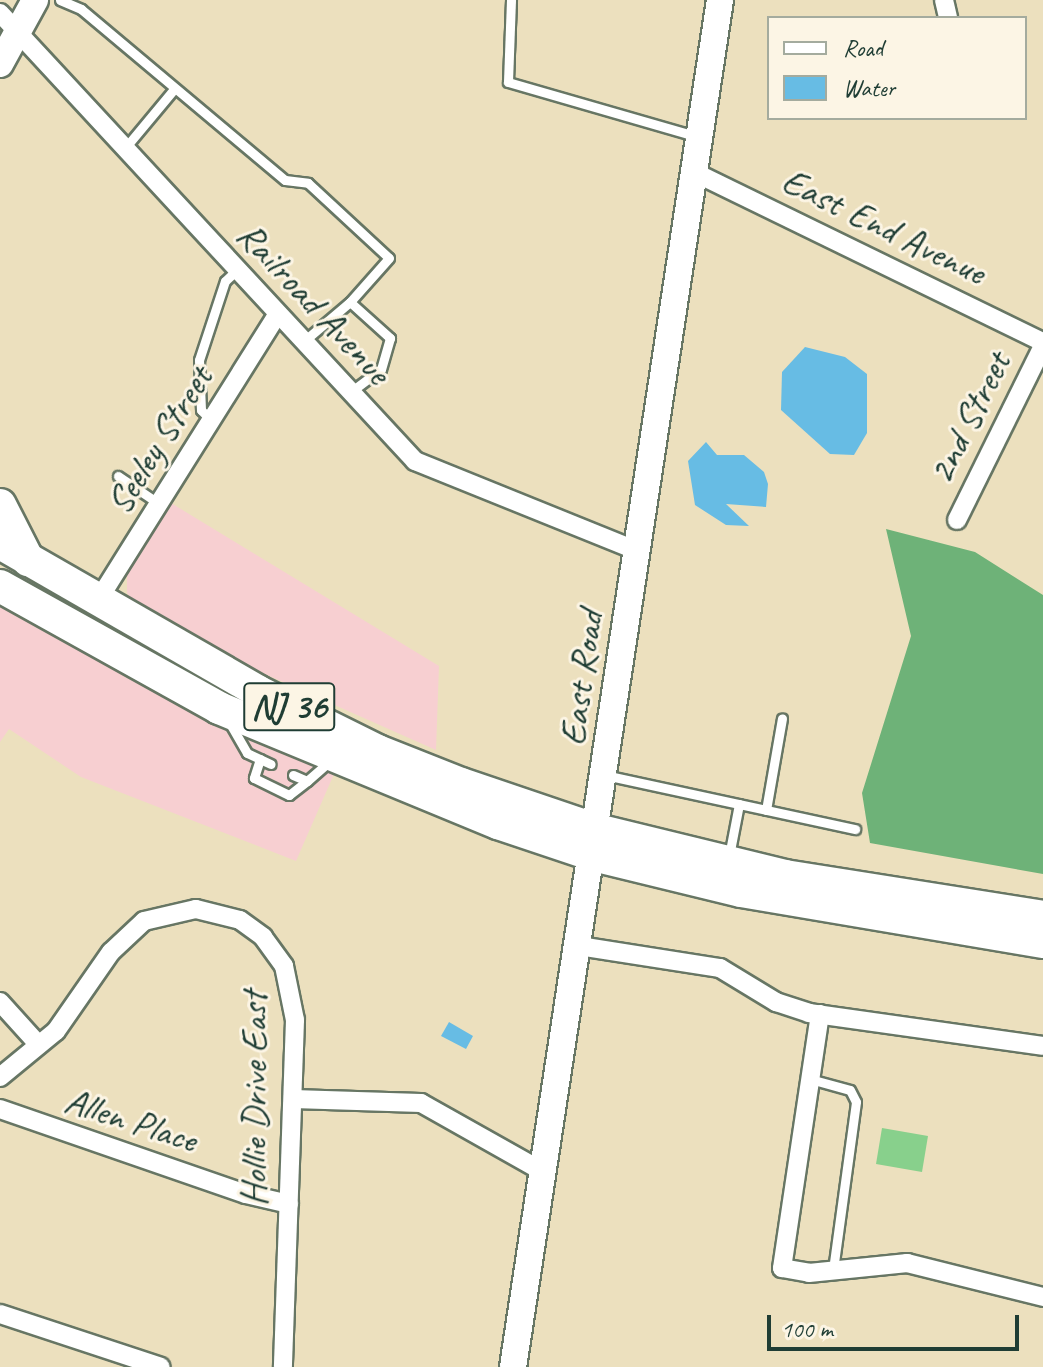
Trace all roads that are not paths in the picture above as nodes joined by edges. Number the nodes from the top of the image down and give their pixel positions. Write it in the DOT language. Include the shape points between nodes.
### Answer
graph roads {
  1 [pos="35,0"];
  2 [pos="60,0"];
  3 [pos="511,0"];
  4 [pos="720,0"];
  5 [pos="0,13"];
  6 [pos="18,32"];
  7 [pos="0,64"];
  8 [pos="174,89"];
  9 [pos="699,137"];
  10 [pos="125,148"];
  11 [pos="694,172"];
  12 [pos="238,270"];
  13 [pos="350,302"];
  14 [pos="278,314"];
  15 [pos="304,341"];
  16 [pos="1043,344"];
  17 [pos="350,392"];
  18 [pos="211,420"];
  19 [pos="118,476"];
  20 [pos="158,503"];
  21 [pos="0,505"];
  22 [pos="957,520"];
  23 [pos="0,543"];
  24 [pos="638,551"];
  25 [pos="28,560"];
  26 [pos="0,586"];
  27 [pos="97,602"];
  28 [pos="224,710"];
  29 [pos="782,718"];
  30 [pos="335,758"];
  31 [pos="260,759"];
  32 [pos="271,764"];
  33 [pos="293,775"];
  34 [pos="605,775"];
  35 [pos="307,781"];
  36 [pos="739,804"];
  37 [pos="766,810"];
  38 [pos="855,829"];
  39 [pos="595,842"];
  40 [pos="728,862"];
  41 [pos="1043,917"];
  42 [pos="1043,942"];
  43 [pos="579,946"];
  44 [pos="0,1002"];
  45 [pos="820,1014"];
  46 [pos="38,1044"];
  47 [pos="1043,1046"];
  48 [pos="0,1077"];
  49 [pos="810,1079"];
  50 [pos="293,1099"];
  51 [pos="0,1109"];
  52 [pos="545,1173"];
  53 [pos="289,1204"];
  54 [pos="833,1270"];
  55 [pos="1043,1297"];
  56 [pos="0,1314"];
  57 [pos="161,1367"];
  58 [pos="283,1367"];
  59 [pos="513,1367"];
  1 -- 6 [label="street"];
  2 -- 8 [label="lane" via="81,9"];
  3 -- 9 [label="lane" via="508,82"];
  4 -- 9 [label="street, East Road"];
  5 -- 6 [label="street, Railroad Avenue"];
  6 -- 7 [label="street"];
  6 -- 10 [label="street, Railroad Avenue"];
  8 -- 10 [label="lane"];
  8 -- 13 [label="lane" via="285,180 308,183 389,258"];
  9 -- 11 [label="street, East Road"];
  10 -- 12 [label="street, Railroad Avenue"];
  11 -- 16 [label="street, East End Avenue"];
  11 -- 24 [label="street, East Road"];
  12 -- 14 [label="street, Railroad Avenue"];
  12 -- 18 [label="lane" via="225,281 199,360 201,410"];
  13 -- 15 [label="lane"];
  13 -- 17 [label="lane" via="390,338 381,369"];
  14 -- 15 [label="street, Railroad Avenue"];
  14 -- 18 [label="street, Seeley Street"];
  15 -- 17 [label="street, Railroad Avenue"];
  16 -- 22 [label="street, 2nd Street"];
  17 -- 24 [label="street, Railroad Avenue" via="415,461 432,471"];
  18 -- 20 [label="street, Seeley Street"];
  19 -- 20 [label="lane"];
  20 -- 27 [label="street, Seeley Street"];
  21 -- 25 [label="highway"];
  23 -- 25 [label="highway, NJ 36"];
  24 -- 34 [label="street, East Road"];
  25 -- 27 [label="highway, NJ 36"];
  26 -- 28 [label="highway, NJ 36"];
  27 -- 39 [label="highway, NJ 36" via="378,751"];
  28 -- 30 [label="highway, NJ 36"];
  28 -- 31 [label="lane" via="237,742"];
  29 -- 37 [label="lane"];
  30 -- 35 [label="lane"];
  30 -- 39 [label="highway, NJ 36"];
  31 -- 32 [label="lane"];
  31 -- 35 [label="lane" via="254,778 289,795"];
  33 -- 35 [label="lane"];
  34 -- 36 [label="lane"];
  34 -- 39 [label="street, East Road"];
  36 -- 37 [label="lane"];
  36 -- 40 [label="lane"];
  37 -- 38 [label="lane"];
  39 -- 40 [label="highway, NJ 36"];
  39 -- 42 [label="highway, NJ 36" via="831,909"];
  39 -- 43 [label="street, East Road"];
  40 -- 41 [label="highway, NJ 36" via="855,890"];
  43 -- 45 [label="street" via="720,968 776,1002"];
  43 -- 52 [label="street, East Road"];
  44 -- 46 [label="street"];
  45 -- 47 [label="street"];
  45 -- 49 [label="street"];
  46 -- 48 [label="street"];
  46 -- 50 [label="street, Hollie Drive East" via="56,1031 125,936 144,921 196,909 240,920 279,956 295,1004"];
  49 -- 54 [label="lane" via="850,1090 856,1102"];
  49 -- 54 [label="street" via="782,1268"];
  50 -- 52 [label="street" via="421,1103"];
  50 -- 53 [label="street, Hollie Drive East"];
  51 -- 53 [label="street, Allen Place"];
  52 -- 59 [label="street, East Road"];
  53 -- 58 [label="street, Hollie Drive East"];
  54 -- 55 [label="street" via="907,1263"];
  56 -- 57 [label="street"];
}
